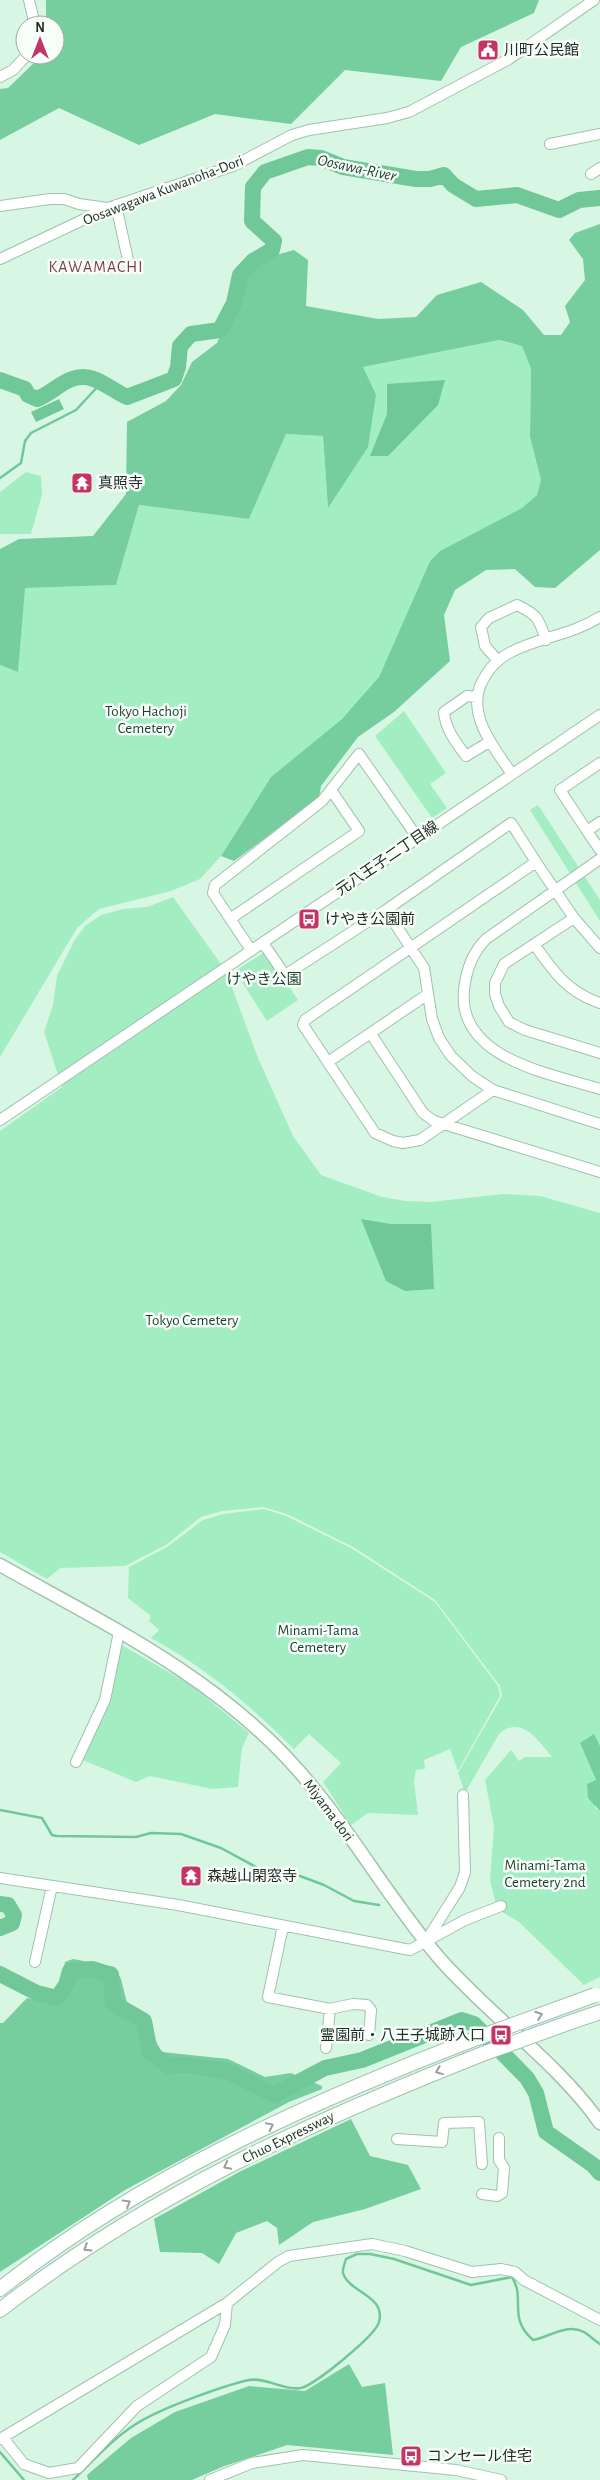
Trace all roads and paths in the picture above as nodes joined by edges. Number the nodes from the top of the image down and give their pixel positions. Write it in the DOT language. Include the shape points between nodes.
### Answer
graph roads {
  1 [pos="29,0"];
  2 [pos="594,0"];
  3 [pos="33,15"];
  4 [pos="17,65"];
  5 [pos="0,77"];
  6 [pos="600,134"];
  7 [pos="550,144"];
  8 [pos="0,206"];
  9 [pos="112,207"];
  10 [pos="0,259"];
  11 [pos="128,260"];
  12 [pos="600,617"];
  13 [pos="546,640"];
  14 [pos="498,661"];
  15 [pos="476,697"];
  16 [pos="600,716"];
  17 [pos="489,742"];
  18 [pos="600,763"];
  19 [pos="512,774"];
  20 [pos="331,790"];
  21 [pos="600,822"];
  22 [pos="587,831"];
  23 [pos="417,837"];
  24 [pos="600,850"];
  25 [pos="600,859"];
  26 [pos="536,862"];
  27 [pos="554,890"];
  28 [pos="386,910"];
  29 [pos="574,918"];
  30 [pos="230,919"];
  31 [pos="263,943"];
  32 [pos="534,944"];
  33 [pos="600,948"];
  34 [pos="410,949"];
  35 [pos="251,950"];
  36 [pos="428,994"];
  37 [pos="600,1003"];
  38 [pos="371,1034"];
  39 [pos="600,1054"];
  40 [pos="328,1062"];
  41 [pos="600,1089"];
  42 [pos="493,1090"];
  43 [pos="0,1120"];
  44 [pos="445,1123"];
  45 [pos="600,1124"];
  46 [pos="600,1172"];
  47 [pos="0,1565"];
  48 [pos="119,1632"];
  49 [pos="76,1762"];
  50 [pos="463,1795"];
  51 [pos="0,1878"];
  52 [pos="52,1886"];
  53 [pos="501,1906"];
  54 [pos="284,1926"];
  55 [pos="426,1941"];
  56 [pos="34,1962"];
  57 [pos="598,1994"];
  58 [pos="330,2008"];
  59 [pos="600,2012"];
  60 [pos="369,2035"];
  61 [pos="326,2048"];
  62 [pos="600,2123"];
  63 [pos="397,2138"];
  64 [pos="499,2138"];
  65 [pos="482,2164"];
  66 [pos="482,2194"];
  67 [pos="0,2289"];
  68 [pos="227,2303"];
  69 [pos="0,2310"];
  70 [pos="600,2320"];
  71 [pos="1,2438"];
  72 [pos="210,2480"];
  73 [pos="501,2480"];
  1 -- 3 [label="street"];
  2 -- 9 [label="street, Oosawagawa Kuwanoha-Dori" via="524,50 409,112 308,130 233,166"];
  4 -- 5 [label="street"];
  6 -- 7 [label="street"];
  8 -- 9 [label="street" via="64,199"];
  9 -- 10 [label="street, Oosawagawa Kuwanoha-Dori"];
  9 -- 11 [label="street"];
  12 -- 13 [label="street"];
  13 -- 14 [label="street" via="510,652"];
  13 -- 14 [label="street" via="539,618 517,605 489,618 481,627 485,646"];
  14 -- 15 [label="street" via="480,683"];
  15 -- 17 [label="street" via="481,724"];
  15 -- 17 [label="street" via="467,696 444,712 444,719 466,756"];
  16 -- 19 [label="street, 元八王子二丁目線"];
  17 -- 19 [label="street"];
  18 -- 22 [label="street" via="560,790"];
  19 -- 23 [label="street, 元八王子二丁目線"];
  20 -- 23 [label="street" via="359,754"];
  20 -- 30 [label="street" via="322,802 215,885 213,893"];
  20 -- 30 [label="street" via="359,831"];
  21 -- 22 [label="street"];
  22 -- 24 [label="street"];
  23 -- 31 [label="street, 元八王子二丁目線"];
  25 -- 27 [label="street"];
  26 -- 27 [label="street"];
  26 -- 28 [label="street" via="511,823"];
  26 -- 34 [label="street"];
  27 -- 29 [label="street"];
  27 -- 41 [label="street" via="476,949 465,979 465,1009 486,1046 501,1055"];
  28 -- 31 [label="street" via="285,975"];
  28 -- 34 [label="street"];
  29 -- 32 [label="street"];
  29 -- 33 [label="street"];
  30 -- 35 [label="street"];
  31 -- 35 [label="street, 元八王子二丁目線"];
  32 -- 37 [label="street" via="558,978"];
  32 -- 39 [label="street" via="504,964 499,973 495,983 496,994 504,1016 525,1030"];
  34 -- 36 [label="street" via="424,968"];
  34 -- 40 [label="street" via="305,1020 303,1025"];
  35 -- 43 [label="street, 元八王子二丁目線"];
  36 -- 38 [label="street"];
  36 -- 42 [label="street" via="435,1028 447,1050 473,1077"];
  38 -- 40 [label="street"];
  38 -- 44 [label="street" via="423,1113 434,1121"];
  40 -- 44 [label="street" via="375,1133 384,1139 420,1140"];
  42 -- 44 [label="street"];
  42 -- 45 [label="street"];
  44 -- 46 [label="street"];
  47 -- 48 [label="main road, Miyama dori"];
  48 -- 49 [label="street" via="105,1700"];
  48 -- 55 [label="main road, Miyama dori" via="199,1681 265,1735 314,1789"];
  50 -- 55 [label="street" via="465,1872 460,1887"];
  51 -- 52 [label="street"];
  52 -- 54 [label="street" via="169,1903"];
  52 -- 56 [label="street"];
  53 -- 55 [label="street" via="465,1920"];
  54 -- 55 [label="street" via="400,1950 417,1948"];
  54 -- 58 [label="street" via="268,1997"];
  55 -- 62 [label="main road, Miyama dori" via="461,1983 552,2070"];
  67 -- 57 [label="highway, Chuo Expressway, one-way, bridge" via="69,2239 204,2159 358,2086"];
  58 -- 60 [label="street" via="367,2005 371,2010"];
  58 -- 61 [label="street"];
  59 -- 69 [label="highway, Chuo Expressway, one-way, bridge" via="364,2101 280,2139 193,2183 81,2252"];
  63 -- 65 [label="street" via="442,2142 444,2123 479,2122"];
  64 -- 66 [label="street" via="499,2160 504,2168 502,2192 497,2196"];
  68 -- 70 [label="street" via="289,2256 372,2244 472,2272 501,2269 514,2272"];
  68 -- 71 [label="street"];
  68 -- 71 [label="street" via="225,2325 211,2358 137,2406 78,2468 49,2473 24,2464"];
  72 -- 73 [label="street" via="252,2462 303,2455 456,2470"];
}
